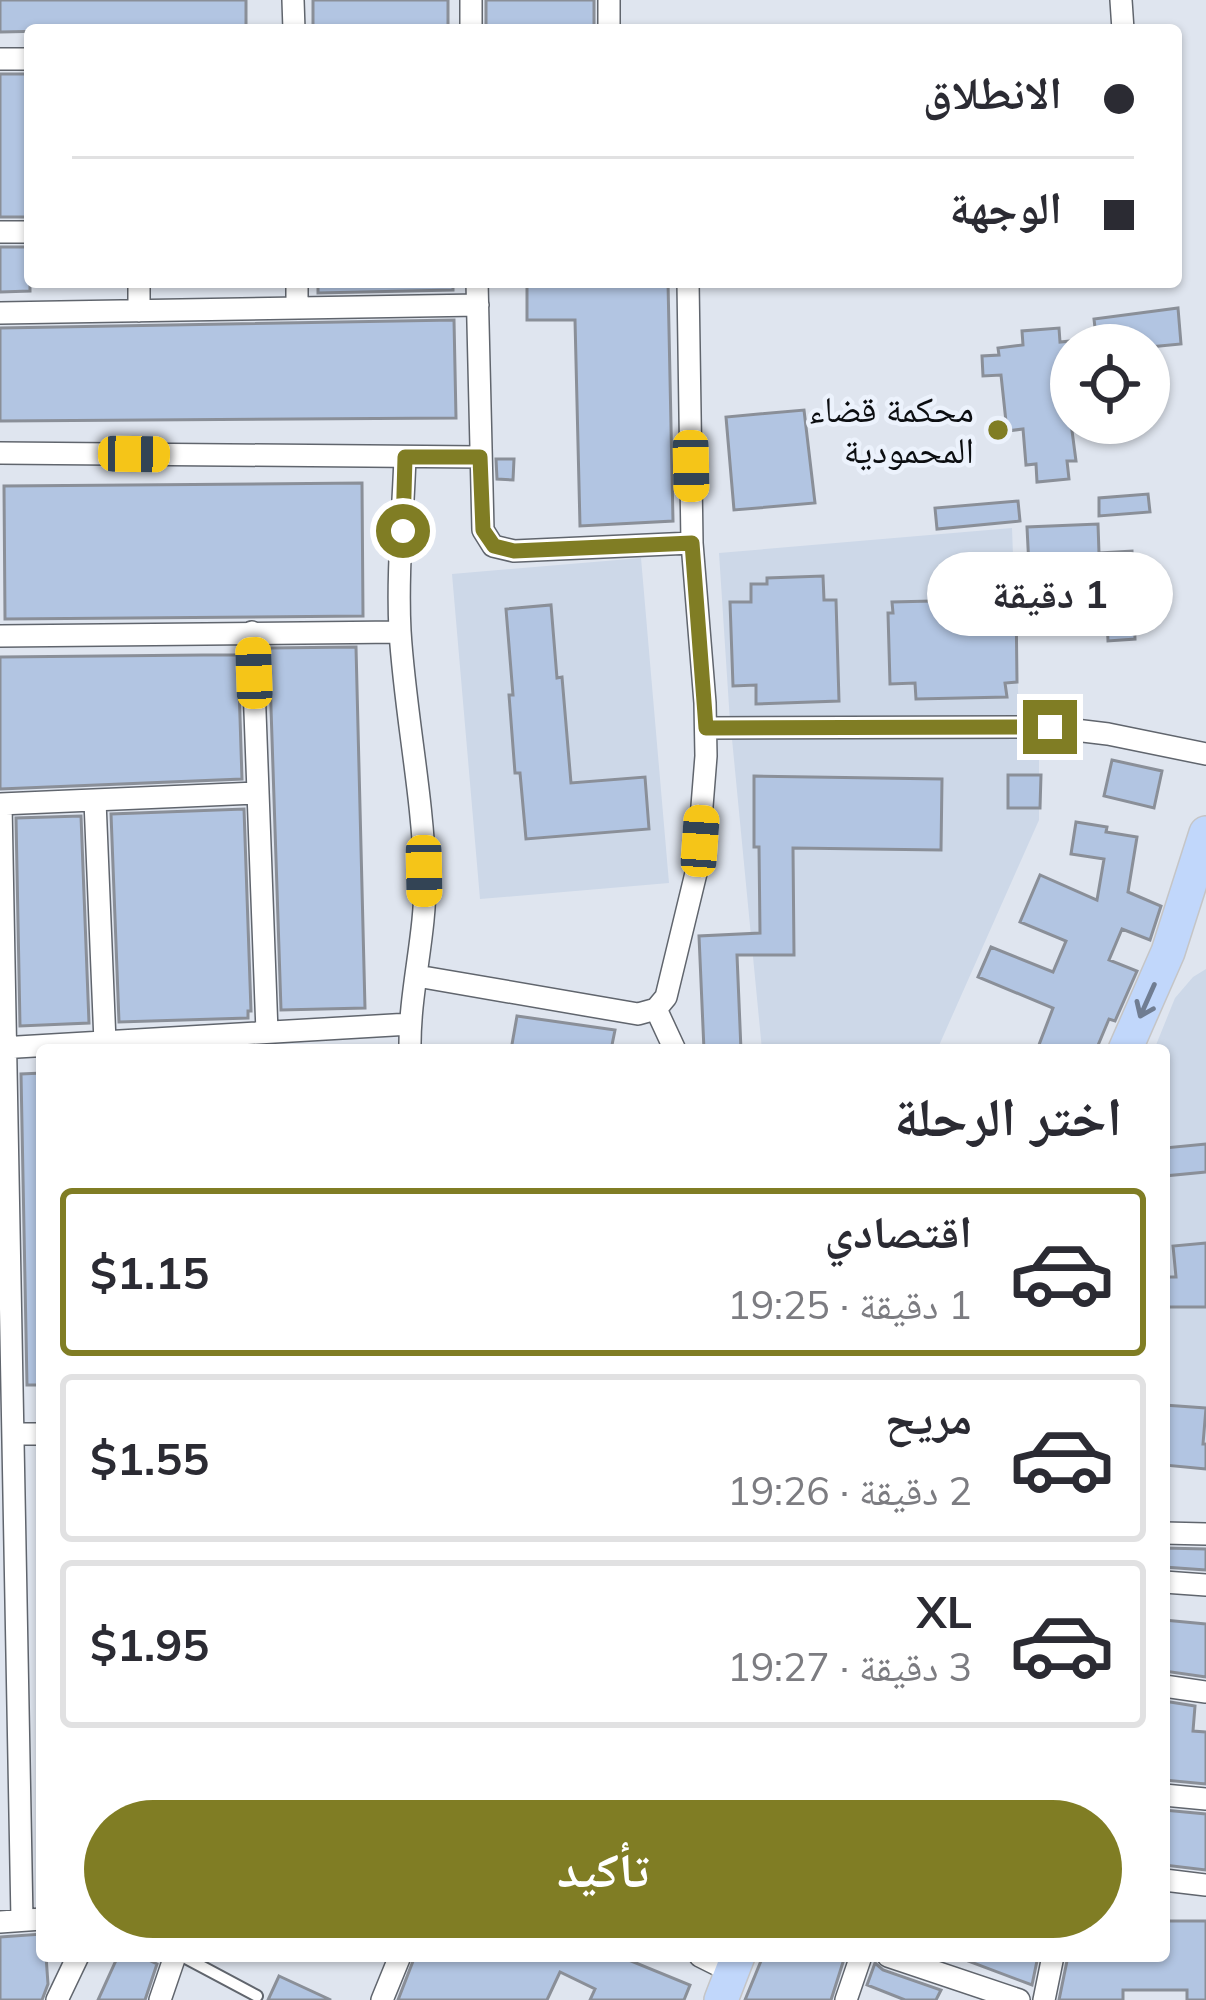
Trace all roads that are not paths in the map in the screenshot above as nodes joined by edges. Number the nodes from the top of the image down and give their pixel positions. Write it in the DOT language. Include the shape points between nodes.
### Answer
graph roads {
  1 [pos="139,288"];
  2 [pos="297,288"];
  3 [pos="688,288"];
  4 [pos="477,294"];
  5 [pos="297,308"];
  6 [pos="140,310"];
  7 [pos="0,313"];
  8 [pos="0,453"];
  9 [pos="405,457"];
  10 [pos="480,457"];
  11 [pos="692,543"];
  12 [pos="252,632"];
  13 [pos="400,632"];
  14 [pos="0,635"];
  15 [pos="706,728"];
  16 [pos="1206,754"];
  17 [pos="258,793"];
  18 [pos="95,801"];
  19 [pos="1,804"];
  20 [pos="1205,843"];
  21 [pos="1206,932"];
  22 [pos="1168,952"];
  23 [pos="417,976"];
  24 [pos="656,1009"];
  25 [pos="410,1024"];
  26 [pos="267,1032"];
  27 [pos="105,1042"];
  28 [pos="71,1044"];
  29 [pos="160,1044"];
  30 [pos="410,1044"];
  31 [pos="672,1044"];
  32 [pos="1128,1044"];
  33 [pos="36,1046"];
  34 [pos="3,1048"];
  35 [pos="14,1434"];
  36 [pos="36,1434"];
  37 [pos="7,1497"];
  38 [pos="1170,1533"];
  39 [pos="1206,1534"];
  40 [pos="1170,1582"];
  41 [pos="1206,1585"];
  42 [pos="1170,1687"];
  43 [pos="1206,1692"];
  44 [pos="1170,1796"];
  45 [pos="1206,1799"];
  46 [pos="1170,1881"];
  47 [pos="1206,1885"];
  48 [pos="21,1920"];
  49 [pos="75,1962"];
  50 [pos="176,1962"];
  51 [pos="190,1962"];
  52 [pos="398,1962"];
  53 [pos="859,1962"];
  54 [pos="906,1962"];
  55 [pos="1052,1962"];
  56 [pos="256,1996"];
  57 [pos="57,2000"];
  58 [pos="160,2000"];
  59 [pos="382,2000"];
  60 [pos="846,2000"];
  61 [pos="1019,2000"];
  62 [pos="1044,2000"];
  1 -- 6 [label="street"];
  2 -- 5 [label="street"];
  3 -- 11 [label="street"];
  4 -- 5 [label="street"];
  4 -- 10 [label="street"];
  5 -- 6 [label="street"];
  6 -- 7 [label="street"];
  8 -- 9 [label="street"];
  9 -- 10 [label="street"];
  9 -- 13 [label="street"];
  10 -- 11 [label="street" via="483,530 494,546"];
  11 -- 15 [label="street"];
  12 -- 13 [label="street"];
  12 -- 14 [label="street"];
  12 -- 17 [label="street"];
  13 -- 23 [label="street" via="424,871"];
  15 -- 16 [label="street" via="1050,727"];
  15 -- 24 [label="street" via="692,896"];
  17 -- 18 [label="street"];
  17 -- 26 [label="street"];
  18 -- 19 [label="street"];
  18 -- 27 [label="street"];
  19 -- 34 [label="street"];
  20 -- 22 [label="main road"];
  21 -- 22 [label="main road"];
  22 -- 32 [label="main road, one-way"];
  23 -- 24 [label="street" via="638,1014"];
  23 -- 25 [label="street"];
  24 -- 31 [label="street"];
  25 -- 26 [label="street"];
  25 -- 30 [label="street"];
  26 -- 29 [label="street"];
  27 -- 28 [label="street"];
  27 -- 29 [label="street"];
  33 -- 34 [label="street"];
  34 -- 35 [label="street"];
  35 -- 36 [label="street"];
  35 -- 37 [label="street"];
  37 -- 48 [label="street"];
  38 -- 39 [label="street"];
  40 -- 41 [label="street"];
  42 -- 43 [label="street"];
  44 -- 45 [label="street"];
  46 -- 47 [label="street"];
  49 -- 57 [label="street"];
  50 -- 58 [label="street"];
  51 -- 56 [label="lane"];
  52 -- 59 [label="street"];
  53 -- 60 [label="street"];
  54 -- 61 [label="street"];
  55 -- 62 [label="street"];
}
